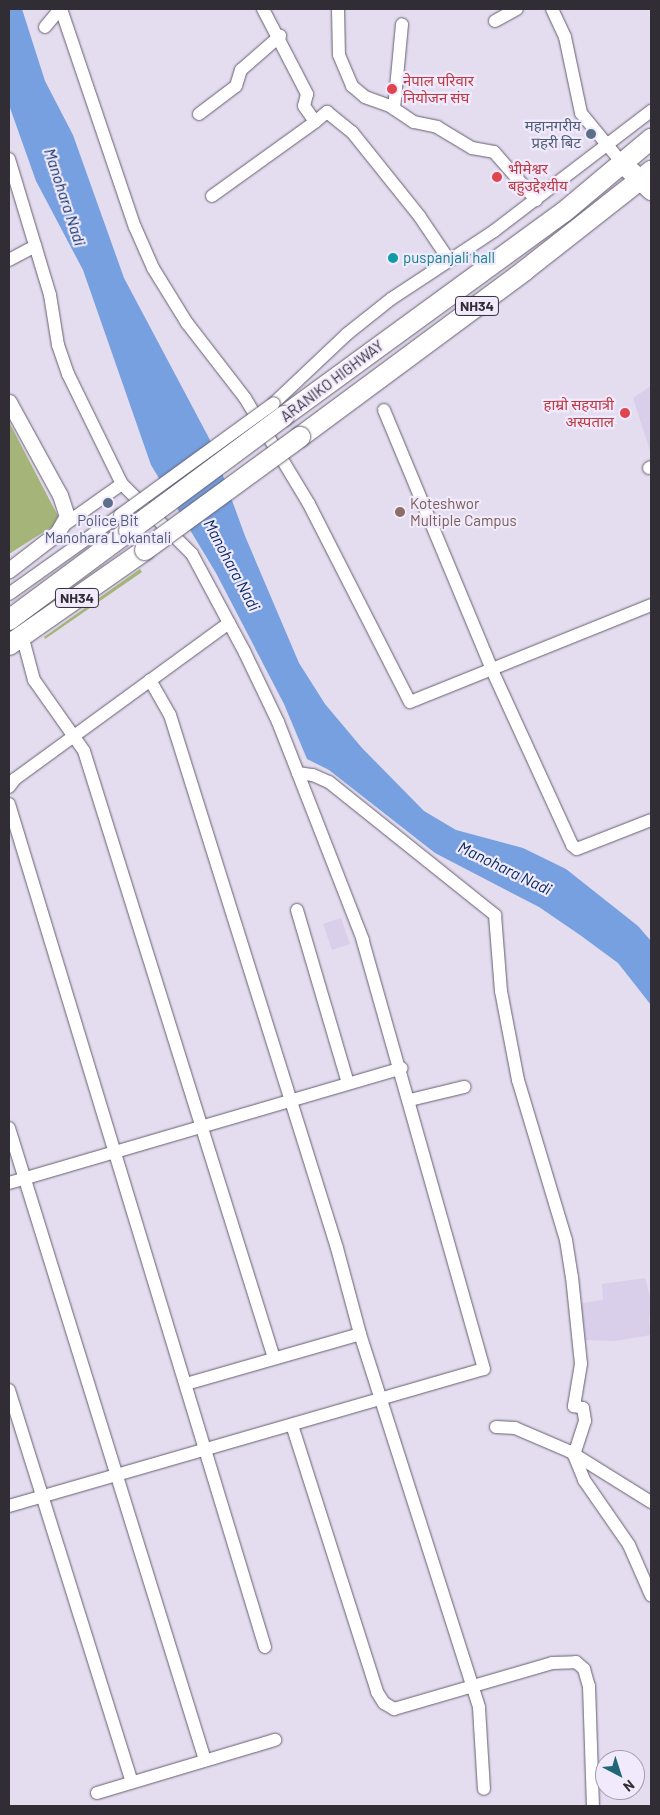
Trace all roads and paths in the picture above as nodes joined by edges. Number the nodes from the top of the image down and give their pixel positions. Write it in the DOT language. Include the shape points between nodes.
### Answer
graph roads {
  1 [pos="60,9"];
  2 [pos="264,9"];
  3 [pos="338,9"];
  4 [pos="517,9"];
  5 [pos="552,9"];
  6 [pos="495,21"];
  7 [pos="402,24"];
  8 [pos="45,27"];
  9 [pos="280,36"];
  10 [pos="394,109"];
  11 [pos="651,111"];
  12 [pos="199,114"];
  13 [pos="315,122"];
  14 [pos="651,139"];
  15 [pos="606,146"];
  16 [pos="9,159"];
  17 [pos="622,163"];
  18 [pos="648,180"];
  19 [pos="212,196"];
  20 [pos="536,200"];
  21 [pos="35,246"];
  22 [pos="9,260"];
  23 [pos="449,260"];
  24 [pos="9,402"];
  25 [pos="280,406"];
  26 [pos="384,410"];
  27 [pos="122,484"];
  28 [pos="124,523"];
  29 [pos="64,525"];
  30 [pos="9,570"];
  31 [pos="9,594"];
  32 [pos="651,605"];
  33 [pos="9,618"];
  34 [pos="229,623"];
  35 [pos="16,640"];
  36 [pos="492,670"];
  37 [pos="150,680"];
  38 [pos="75,735"];
  39 [pos="298,773"];
  40 [pos="9,788"];
  41 [pos="9,804"];
  42 [pos="651,820"];
  43 [pos="297,910"];
  44 [pos="402,1068"];
  45 [pos="348,1083"];
  46 [pos="464,1087"];
  47 [pos="410,1100"];
  48 [pos="289,1101"];
  49 [pos="9,1128"];
  50 [pos="200,1128"];
  51 [pos="114,1151"];
  52 [pos="25,1178"];
  53 [pos="9,1182"];
  54 [pos="360,1334"];
  55 [pos="274,1358"];
  56 [pos="186,1384"];
  57 [pos="9,1390"];
  58 [pos="381,1399"];
  59 [pos="292,1424"];
  60 [pos="496,1427"];
  61 [pos="206,1450"];
  62 [pos="574,1455"];
  63 [pos="119,1475"];
  64 [pos="41,1497"];
  65 [pos="651,1502"];
  66 [pos="9,1506"];
  67 [pos="651,1595"];
  68 [pos="265,1647"];
  69 [pos="471,1688"];
  70 [pos="275,1740"];
  71 [pos="205,1760"];
  72 [pos="132,1782"];
  73 [pos="484,1789"];
  74 [pos="96,1793"];
  75 [pos="593,1806"];
  1 -- 8 [label="street"];
  1 -- 36 [label="street" via="135,227 153,268 187,323 245,398 309,504 410,702"];
  2 -- 9 [label="street"];
  3 -- 10 [label="street" via="339,55 352,86 365,97"];
  4 -- 6 [label="street"];
  5 -- 15 [label="street" via="565,38 581,112"];
  7 -- 10 [label="street"];
  9 -- 12 [label="street" via="241,70 236,86"];
  9 -- 13 [label="street" via="294,72 307,94 304,106"];
  10 -- 20 [label="street" via="414,122 437,126 472,148 494,152"];
  11 -- 15 [label="street"];
  13 -- 19 [label="street"];
  13 -- 23 [label="street" via="327,112 352,132 420,217"];
  14 -- 17 [label="highway, ARANIKO HIGHWAY / NH34"];
  15 -- 17 [label="street"];
  15 -- 20 [label="street"];
  16 -- 21 [label="street"];
  17 -- 18 [label="main road"];
  17 -- 25 [label="highway, ARANIKO HIGHWAY / NH34" via="564,212 307,399"];
  18 -- 35 [label="highway, ARANIKO HIGHWAY / NH34, bridge" via="300,437"];
  20 -- 23 [label="street"];
  21 -- 22 [label="street"];
  21 -- 27 [label="street" via="68,374"];
  23 -- 25 [label="street" via="347,334"];
  24 -- 29 [label="street" via="65,506"];
  25 -- 28 [label="highway, ARANIKO HIGHWAY / NH34, bridge"];
  26 -- 36 [label="street"];
  27 -- 29 [label="street"];
  27 -- 34 [label="street" via="192,554"];
  28 -- 31 [label="street"];
  28 -- 33 [label="highway, ARANIKO HIGHWAY / NH34"];
  29 -- 30 [label="street"];
  32 -- 36 [label="street"];
  33 -- 35 [label="street"];
  34 -- 37 [label="street"];
  34 -- 39 [label="street" via="278,722"];
  35 -- 38 [label="street" via="34,680"];
  36 -- 42 [label="street" via="572,845 577,849"];
  37 -- 38 [label="street"];
  37 -- 48 [label="street" via="170,715"];
  38 -- 40 [label="street" via="15,779"];
  38 -- 50 [label="street" via="84,751 117,849"];
  39 -- 44 [label="street" via="364,940"];
  39 -- 62 [label="street" via="329,782 495,915 501,991 518,1080 566,1240 572,1277 581,1364 574,1406 583,1408 585,1421"];
  41 -- 51 [label="street"];
  43 -- 45 [label="street"];
  44 -- 45 [label="street"];
  44 -- 47 [label="street"];
  45 -- 48 [label="street"];
  46 -- 47 [label="street"];
  47 -- 58 [label="street" via="484,1370"];
  48 -- 50 [label="street"];
  48 -- 54 [label="street"];
  49 -- 52 [label="street"];
  50 -- 51 [label="street"];
  50 -- 55 [label="street"];
  51 -- 52 [label="street"];
  51 -- 56 [label="street"];
  52 -- 53 [label="street"];
  52 -- 63 [label="street"];
  54 -- 55 [label="street"];
  54 -- 58 [label="street"];
  55 -- 56 [label="street"];
  56 -- 61 [label="street"];
  57 -- 64 [label="street"];
  58 -- 59 [label="street"];
  58 -- 69 [label="street"];
  59 -- 61 [label="street"];
  59 -- 69 [label="street" via="381,1698 394,1709"];
  60 -- 62 [label="street" via="528,1433"];
  61 -- 63 [label="street"];
  61 -- 68 [label="street"];
  62 -- 65 [label="street" via="600,1467"];
  62 -- 67 [label="street" via="584,1480 629,1545"];
  63 -- 64 [label="street"];
  63 -- 71 [label="street"];
  64 -- 66 [label="street"];
  64 -- 72 [label="street"];
  69 -- 73 [label="street" via="479,1708"];
  69 -- 75 [label="street" via="552,1663 576,1662 584,1669 589,1686"];
  70 -- 71 [label="street"];
  71 -- 72 [label="street"];
  72 -- 74 [label="street"];
}
